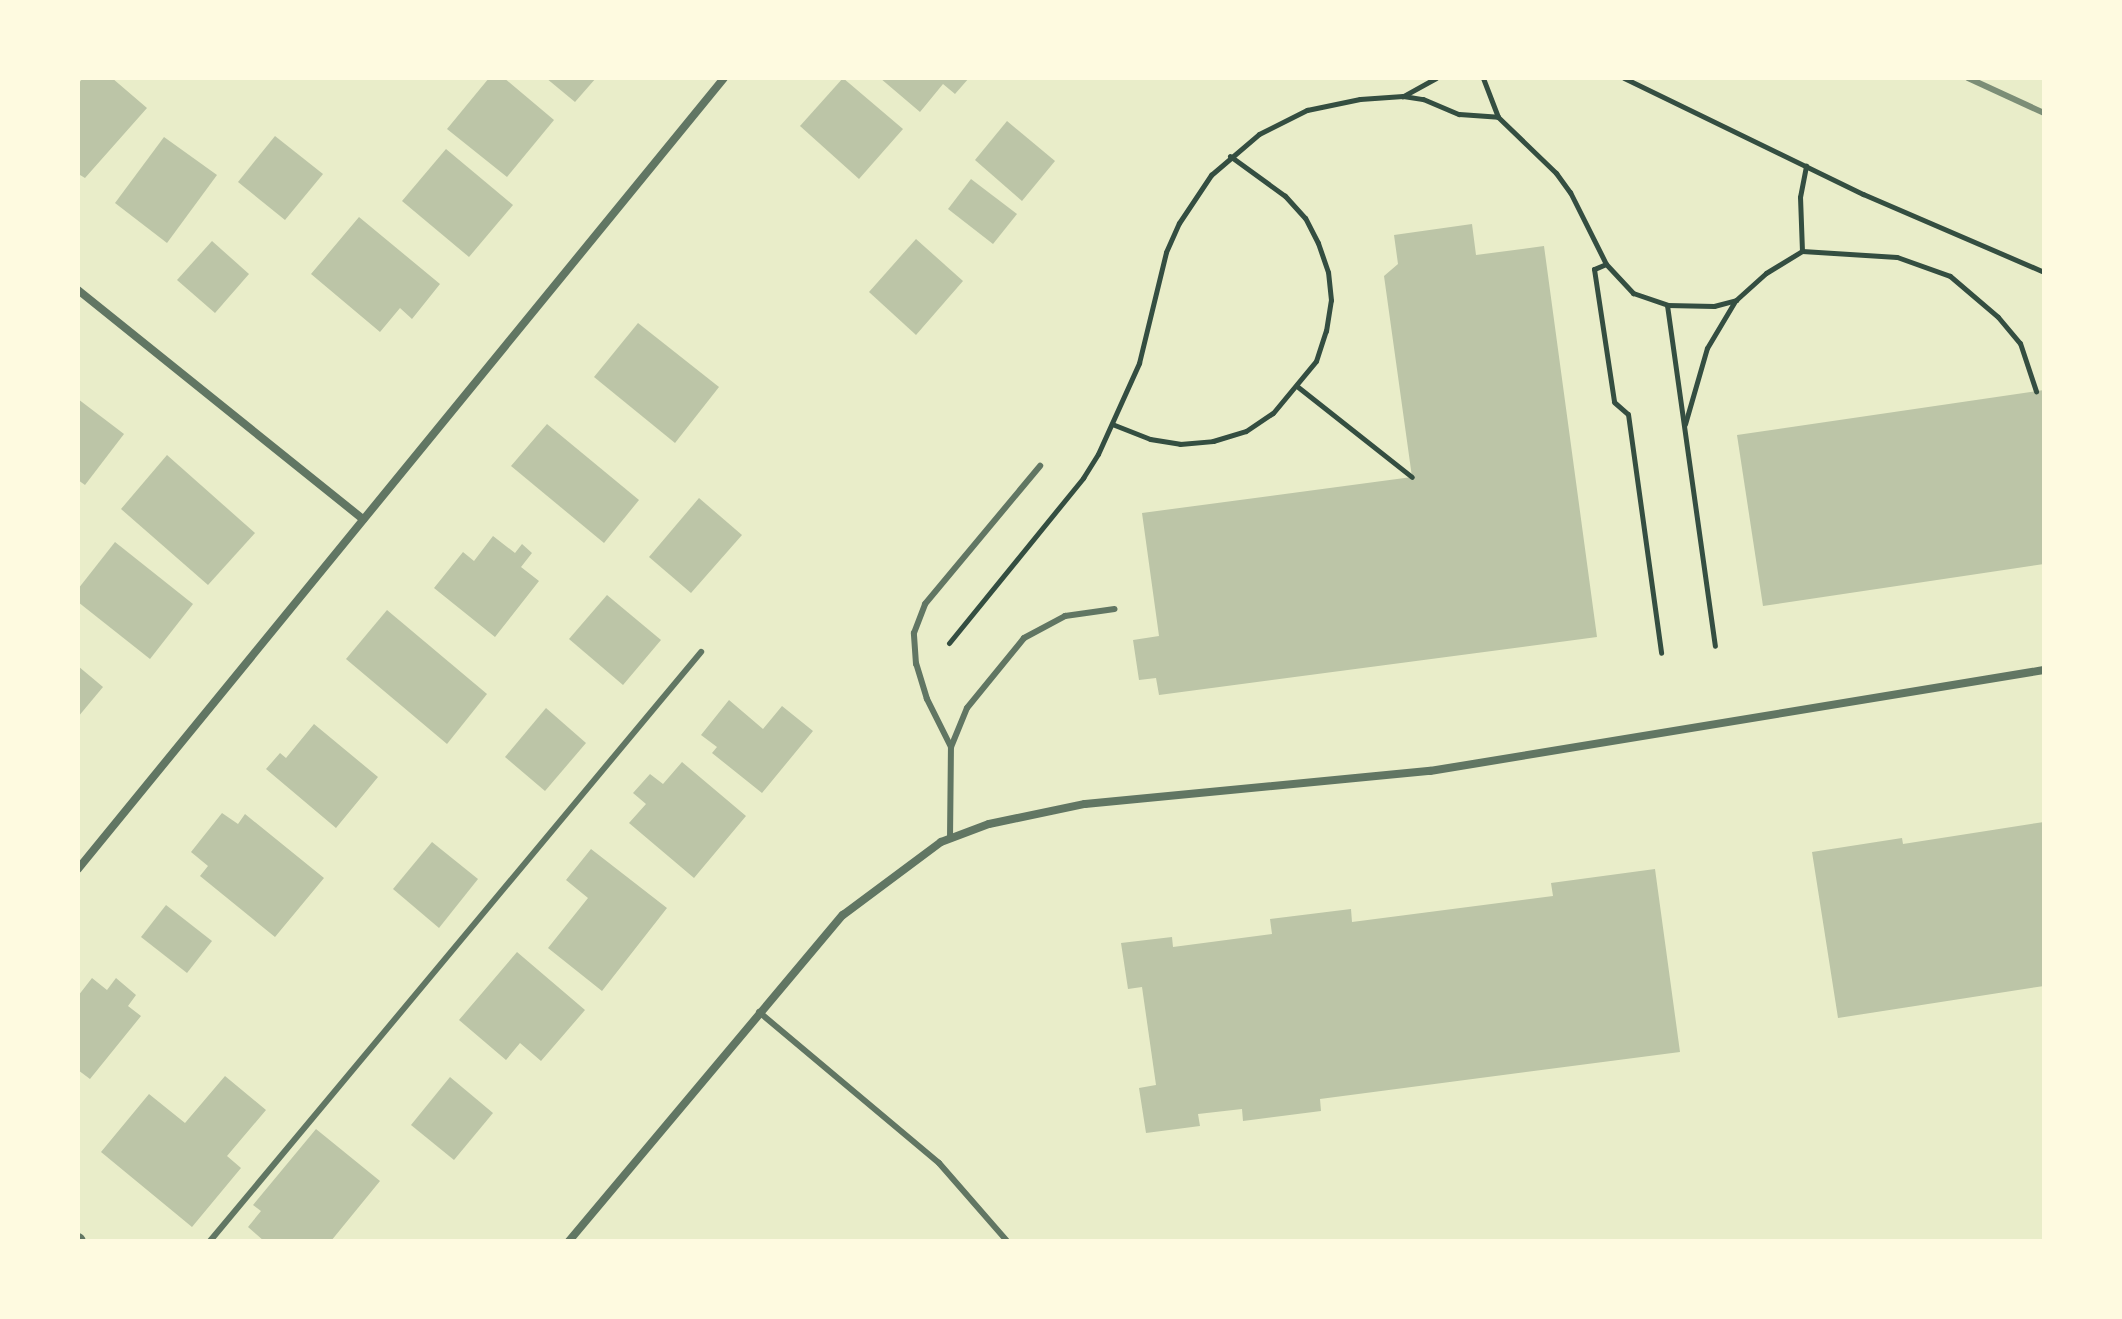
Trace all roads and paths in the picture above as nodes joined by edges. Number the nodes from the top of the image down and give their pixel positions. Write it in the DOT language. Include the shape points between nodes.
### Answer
graph roads {
  1 [pos="724,78"];
  2 [pos="1436,78"];
  3 [pos="1483,78"];
  4 [pos="1624,78"];
  5 [pos="1403,96"];
  6 [pos="1498,117"];
  7 [pos="1230,156"];
  8 [pos="1806,166"];
  9 [pos="1802,251"];
  10 [pos="1606,264"];
  11 [pos="2044,272"];
  12 [pos="78,290"];
  13 [pos="1736,300"];
  14 [pos="1667,305"];
  15 [pos="1298,387"];
  16 [pos="2036,391"];
  17 [pos="1112,424"];
  18 [pos="1684,428"];
  19 [pos="1040,466"];
  20 [pos="1412,477"];
  21 [pos="363,519"];
  22 [pos="1115,609"];
  23 [pos="947,646"];
  24 [pos="1715,646"];
  25 [pos="701,652"];
  26 [pos="1661,653"];
  27 [pos="2044,670"];
  28 [pos="951,747"];
  29 [pos="950,839"];
  30 [pos="78,869"];
  31 [pos="759,1012"];
  32 [pos="210,1241"];
  33 [pos="569,1241"];
  34 [pos="1007,1241"];
  1 -- 21 [label="street"];
  2 -- 5 [label="path"];
  3 -- 6 [label="path"];
  4 -- 8 [label="path"];
  5 -- 6 [label="path" via="1459,114"];
  5 -- 7 [label="path" via="1307,110 1259,134"];
  6 -- 10 [label="path" via="1570,192"];
  7 -- 15 [label="path" via="1285,196 1305,218 1328,272 1326,331 1316,361"];
  7 -- 17 [label="path" via="1211,175 1166,252 1139,363"];
  8 -- 9 [label="path" via="1800,208"];
  8 -- 11 [label="path"];
  9 -- 13 [label="path"];
  9 -- 16 [label="path" via="1897,257 1950,276 2020,343"];
  10 -- 14 [label="path" via="1633,293"];
  10 -- 26 [label="path" via="1594,269 1614,402 1628,414"];
  12 -- 21 [label="street"];
  13 -- 14 [label="path" via="1714,306"];
  13 -- 18 [label="path" via="1707,348"];
  14 -- 18 [label="path"];
  15 -- 17 [label="path" via="1246,431 1213,441 1180,444 1150,439"];
  15 -- 20 [label="path"];
  17 -- 23 [label="path" via="1083,478"];
  18 -- 24 [label="path"];
  19 -- 28 [label="lane" via="925,604 914,633 923,687"];
  21 -- 30 [label="street"];
  22 -- 28 [label="lane" via="1065,616 1024,638 967,708"];
  25 -- 32 [label="lane"];
  27 -- 29 [label="street" via="1430,771 1085,804 989,824"];
  28 -- 29 [label="lane"];
  29 -- 31 [label="street" via="886,879 843,915"];
  31 -- 33 [label="street"];
  31 -- 34 [label="lane" via="939,1163"];
}
